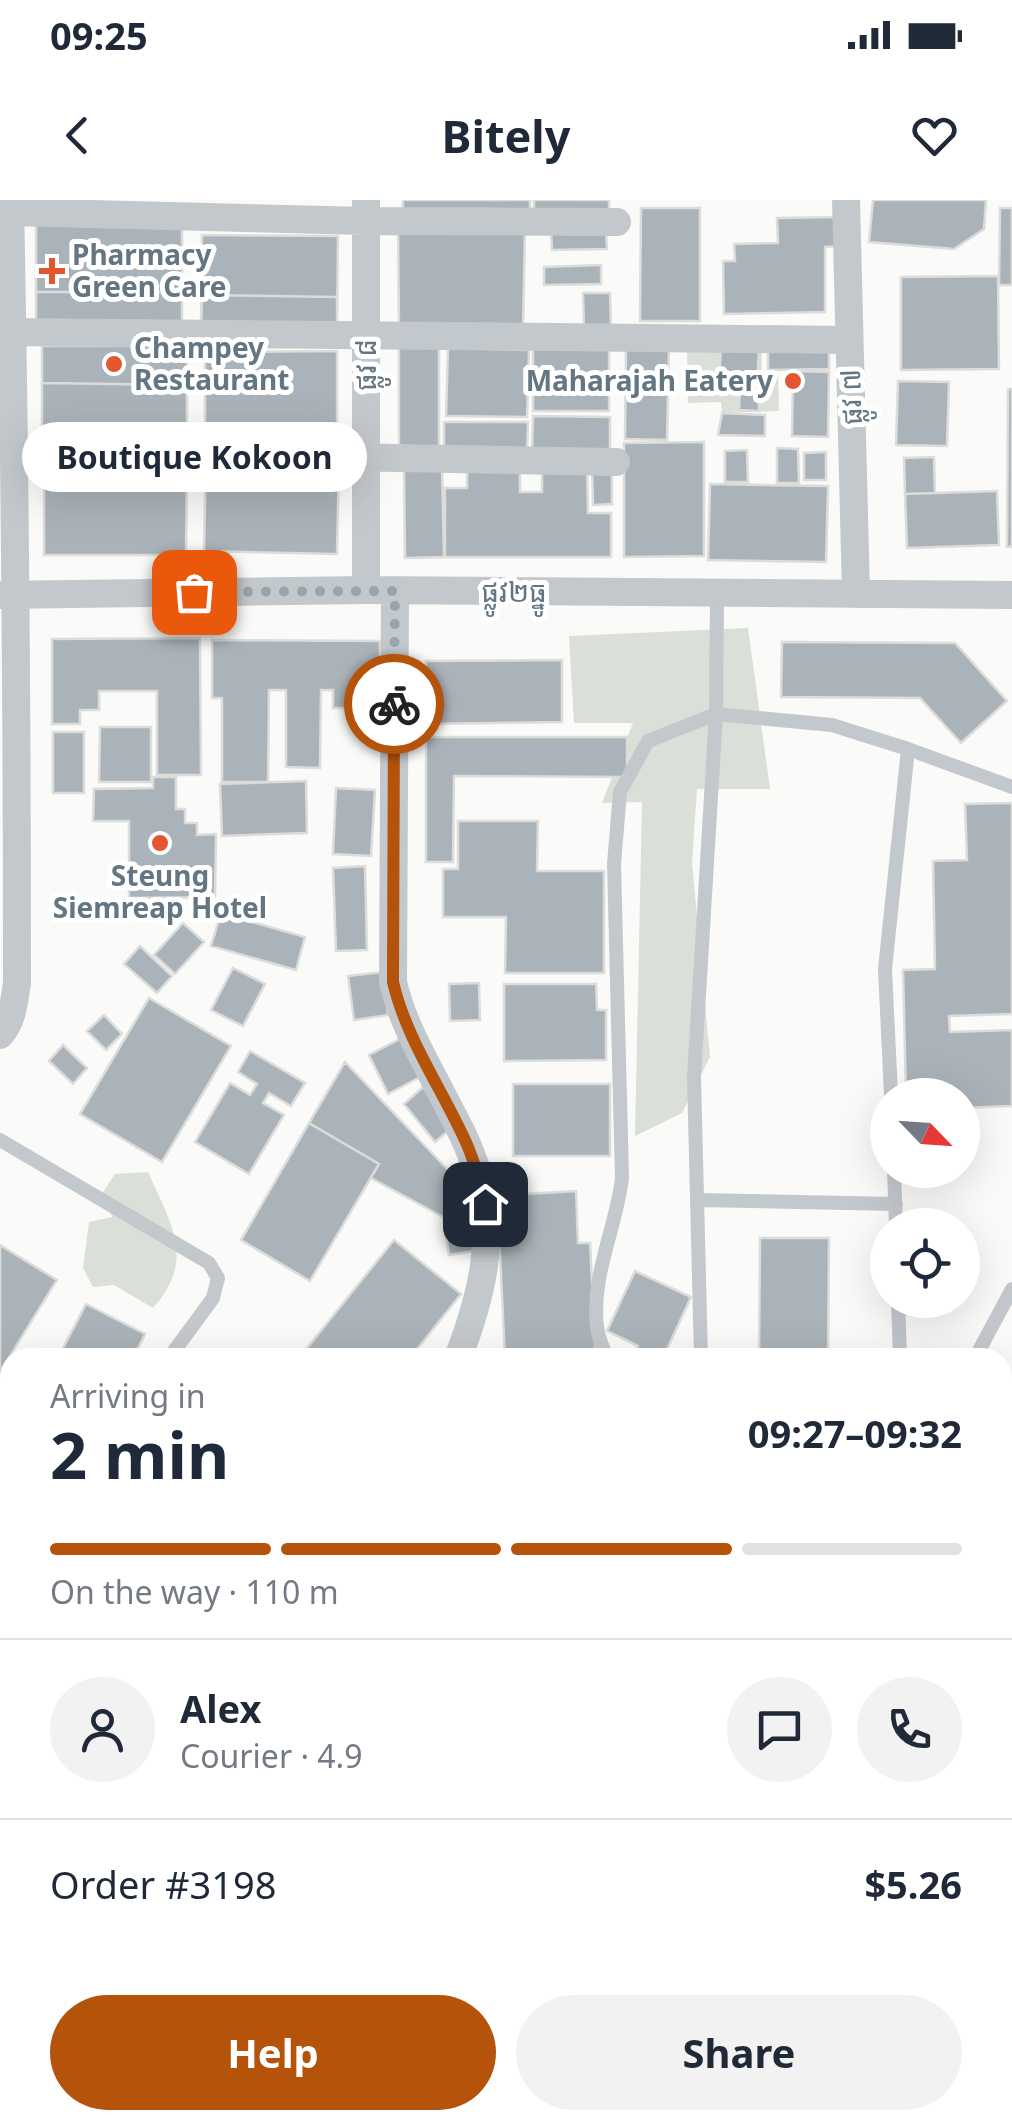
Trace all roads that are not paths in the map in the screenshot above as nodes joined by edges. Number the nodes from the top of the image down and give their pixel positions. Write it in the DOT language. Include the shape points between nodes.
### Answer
graph roads {
  1 [pos="846,200"];
  2 [pos="11,206"];
  3 [pos="366,211"];
  4 [pos="617,222"];
  5 [pos="12,332"];
  6 [pos="366,337"];
  7 [pos="849,340"];
  8 [pos="12,450"];
  9 [pos="366,457"];
  10 [pos="616,462"];
  11 [pos="366,590"];
  12 [pos="395,591"];
  13 [pos="716,593"];
  14 [pos="856,594"];
  15 [pos="8,595"];
  16 [pos="1012,595"];
  17 [pos="716,714"];
  18 [pos="908,749"];
  19 [pos="1012,787"];
  20 [pos="2,1031"];
  21 [pos="890,1078"];
  22 [pos="0,1140"];
  23 [pos="895,1188"];
  24 [pos="696,1200"];
  25 [pos="896,1204"];
  26 [pos="896,1208"];
  27 [pos="1012,1289"];
  28 [pos="899,1318"];
  29 [pos="176,1348"];
  30 [pos="462,1348"];
  31 [pos="603,1348"];
  32 [pos="701,1348"];
  33 [pos="900,1348"];
  34 [pos="980,1348"];
  1 -- 7 [label="street, ផ្លូវ ៧"];
  2 -- 3 [label="street"];
  2 -- 5 [label="street"];
  3 -- 4 [label="street"];
  3 -- 6 [label="street, ផ្លូវ ៨"];
  5 -- 6 [label="street"];
  5 -- 8 [label="street"];
  6 -- 7 [label="street"];
  6 -- 9 [label="street, ផ្លូវ ៨"];
  7 -- 14 [label="street, ផ្លូវ ៧"];
  8 -- 9 [label="street"];
  8 -- 15 [label="street"];
  9 -- 10 [label="street"];
  9 -- 11 [label="street, ផ្លូវ ៨"];
  11 -- 12 [label="street, ផ្លូវ២ធ្នូ"];
  11 -- 15 [label="street, ផ្លូវ២ធ្នូ"];
  12 -- 13 [label="street, ផ្លូវ២ធ្នូ"];
  12 -- 30 [label="street" via="393,982 403,1018 478,1171 485,1204 482,1285"];
  13 -- 14 [label="street, ផ្លូវ២ធ្នូ"];
  13 -- 17 [label="lane"];
  14 -- 16 [label="street, ផ្លូវ២ធ្នូ"];
  15 -- 20 [label="street" via="17,983"];
  17 -- 18 [label="lane" via="832,726"];
  17 -- 24 [label="lane" via="694,1077"];
  17 -- 31 [label="lane" via="648,741 620,792 614,864 622,1178 597,1280"];
  18 -- 19 [label="lane"];
  18 -- 21 [label="lane" via="885,969"];
  22 -- 29 [label="lane" via="209,1262 218,1278 213,1298"];
  23 -- 25 [label="lane"];
  24 -- 25 [label="lane"];
  24 -- 32 [label="lane"];
  25 -- 26 [label="lane"];
  27 -- 34 [label="lane"];
  28 -- 33 [label="lane"];
}
